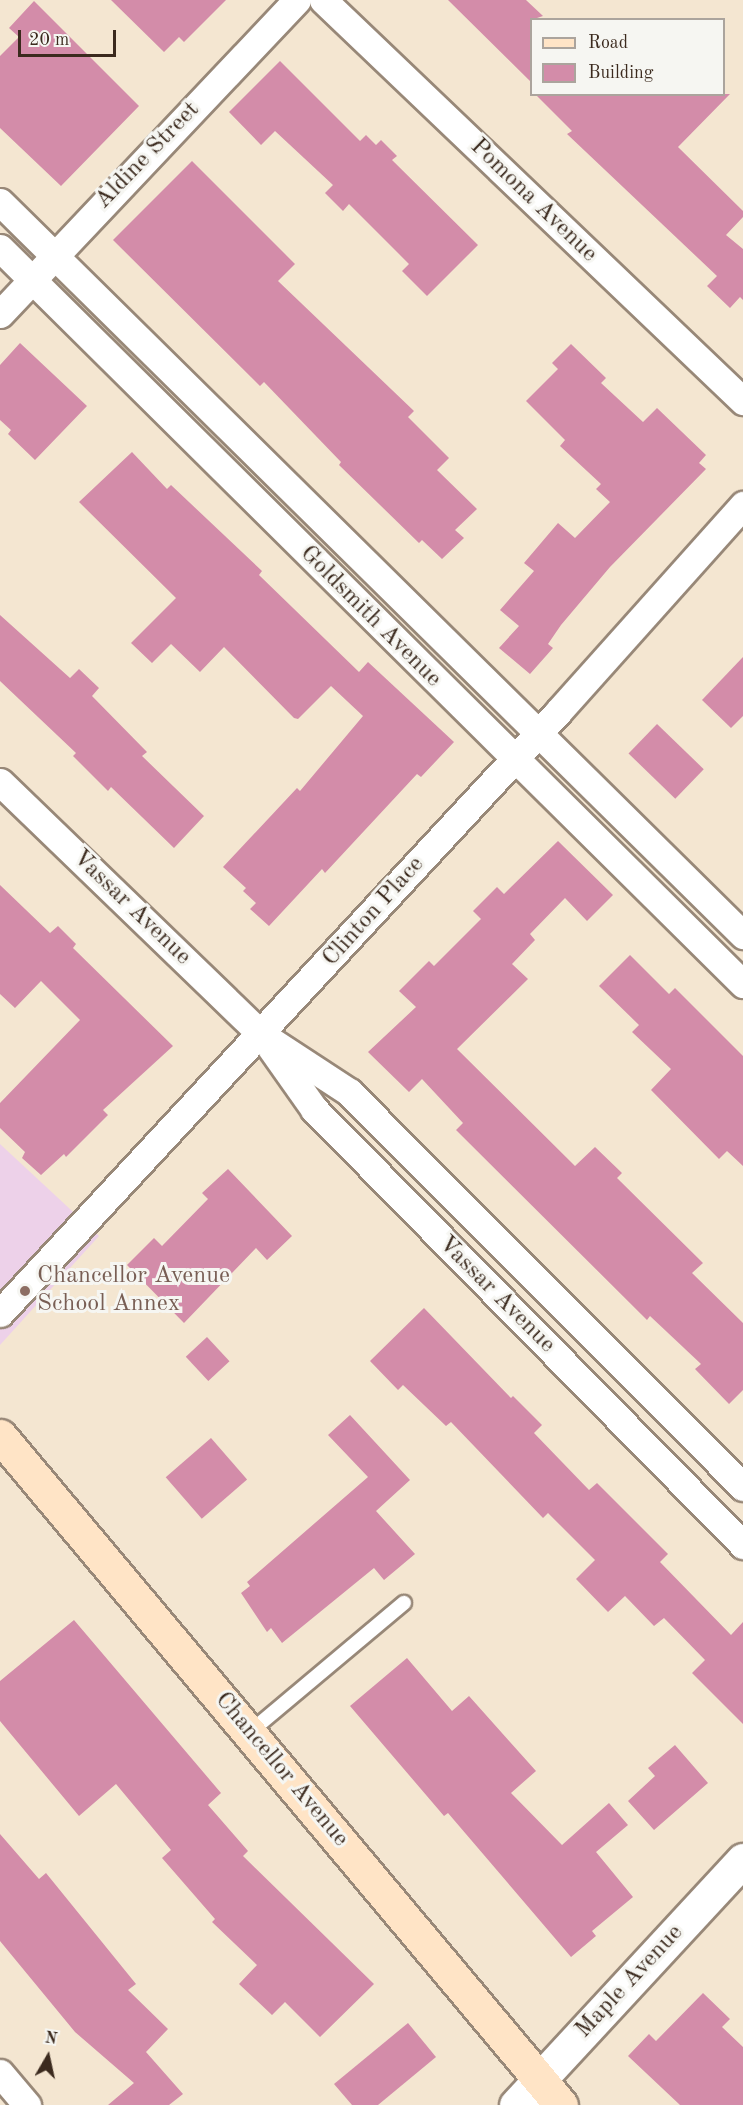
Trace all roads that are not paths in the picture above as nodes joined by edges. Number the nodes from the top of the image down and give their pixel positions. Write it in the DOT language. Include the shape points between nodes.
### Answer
graph roads {
  1 [pos="297,0"];
  2 [pos="323,0"];
  3 [pos="0,202"];
  4 [pos="0,248"];
  5 [pos="54,255"];
  6 [pos="32,279"];
  7 [pos="0,314"];
  8 [pos="743,401"];
  9 [pos="290,486"];
  10 [pos="743,505"];
  11 [pos="266,513"];
  12 [pos="539,733"];
  13 [pos="514,759"];
  14 [pos="0,782"];
  15 [pos="743,935"];
  16 [pos="743,984"];
  17 [pos="262,1035"];
  18 [pos="0,1314"];
  19 [pos="602,1346"];
  20 [pos="573,1373"];
  21 [pos="0,1436"];
  22 [pos="743,1487"];
  23 [pos="743,1545"];
  24 [pos="404,1603"];
  25 [pos="250,1732"];
  26 [pos="743,1860"];
  27 [pos="0,2073"];
  28 [pos="540,2080"];
  29 [pos="27,2105"];
  30 [pos="516,2105"];
  31 [pos="561,2105"];
  1 -- 5 [label="street, Aldine Street"];
  2 -- 8 [label="street, Pomona Avenue"];
  3 -- 5 [label="street, Goldsmith Avenue"];
  4 -- 6 [label="street, Goldsmith Avenue"];
  5 -- 6 [label="street, Aldine Street"];
  5 -- 9 [label="street, Goldsmith Avenue"];
  6 -- 7 [label="street, Aldine Street"];
  6 -- 11 [label="street, Goldsmith Avenue"];
  9 -- 11 [label="street"];
  9 -- 12 [label="street, Goldsmith Avenue"];
  10 -- 12 [label="street, Clinton Place"];
  11 -- 13 [label="street, Goldsmith Avenue"];
  12 -- 13 [label="street, Clinton Place"];
  12 -- 15 [label="street, Goldsmith Avenue"];
  13 -- 16 [label="street, Goldsmith Avenue"];
  13 -- 17 [label="street, Clinton Place"];
  14 -- 17 [label="street, Vassar Avenue"];
  17 -- 18 [label="street, Clinton Place"];
  17 -- 19 [label="street, Vassar Avenue" via="349,1092"];
  17 -- 20 [label="street, Vassar Avenue" via="314,1109"];
  19 -- 20 [label="street"];
  19 -- 22 [label="street, Vassar Avenue"];
  20 -- 23 [label="street, Vassar Avenue"];
  21 -- 25 [label="main road, Chancellor Avenue"];
  24 -- 25 [label="lane"];
  25 -- 28 [label="main road, Chancellor Avenue"];
  26 -- 28 [label="street, Maple Avenue"];
  27 -- 29 [label="street"];
  28 -- 30 [label="street, Maple Avenue"];
  28 -- 31 [label="main road, Chancellor Avenue"];
}
